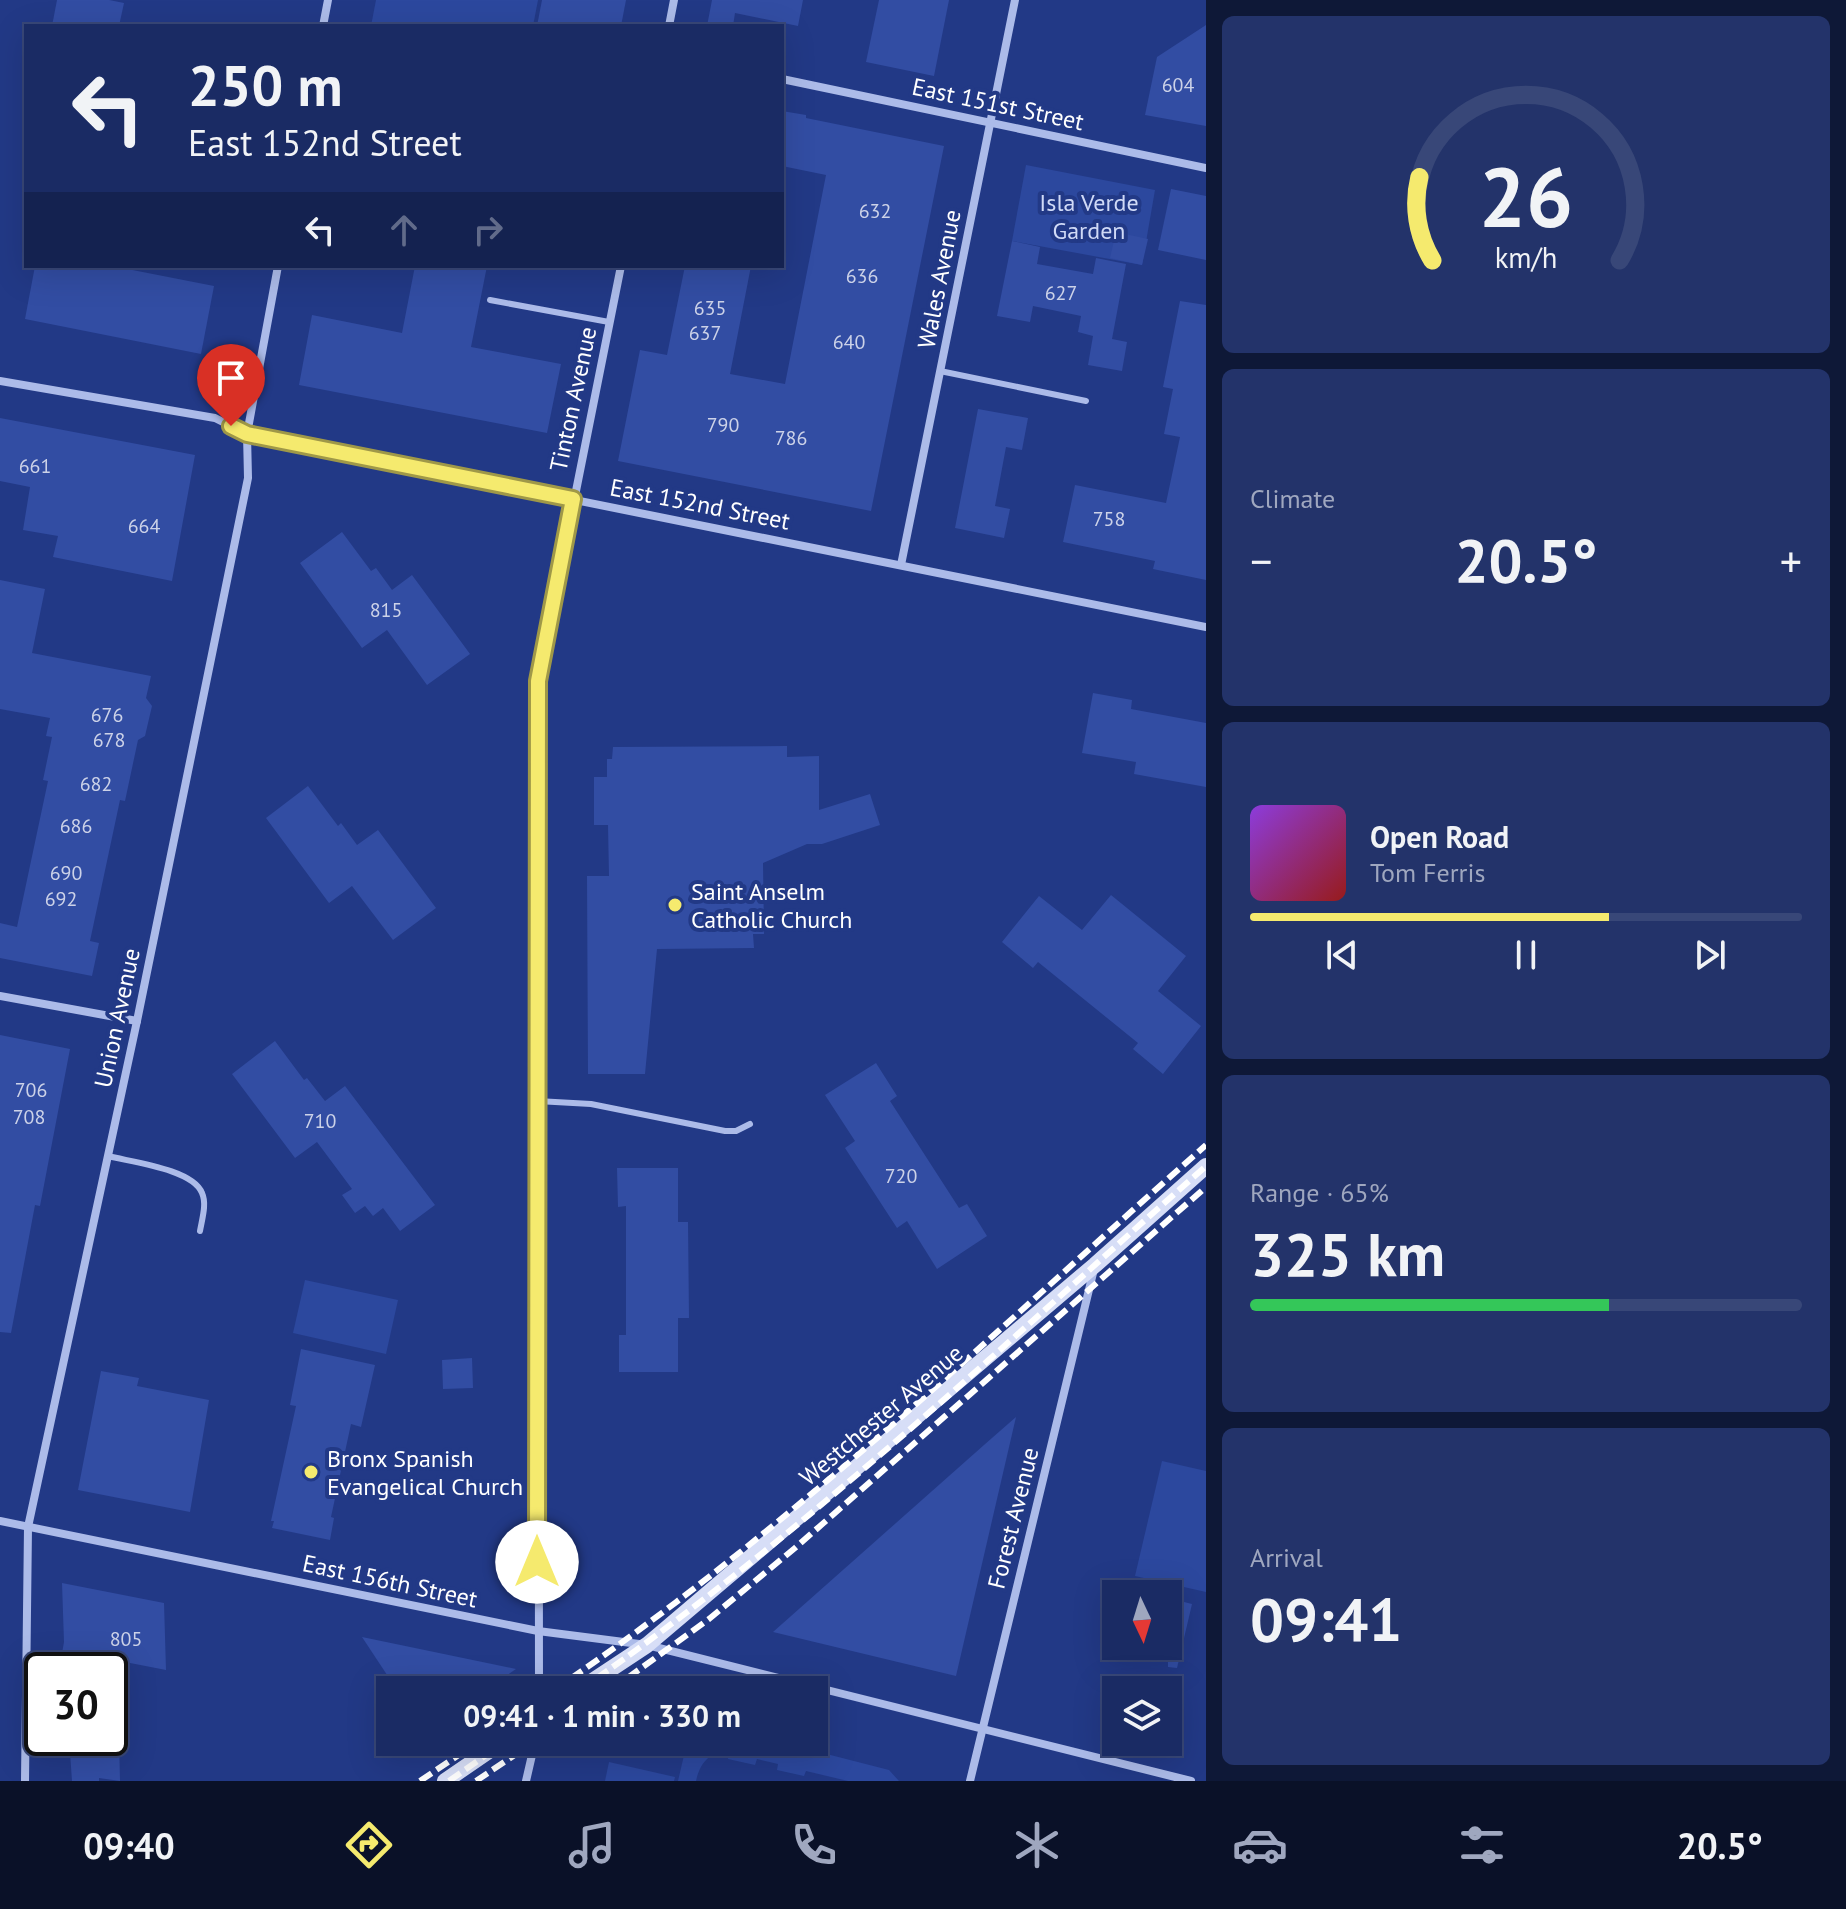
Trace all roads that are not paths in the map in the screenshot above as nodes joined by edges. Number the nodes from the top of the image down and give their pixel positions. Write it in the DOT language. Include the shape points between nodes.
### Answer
graph roads {
  1 [pos="328,0"];
  2 [pos="674,0"];
  3 [pos="1015,0"];
  4 [pos="323,24"];
  5 [pos="669,24"];
  6 [pos="784,79"];
  7 [pos="990,123"];
  8 [pos="1206,168"];
  9 [pos="278,268"];
  10 [pos="621,268"];
  11 [pos="490,300"];
  12 [pos="609,322"];
  13 [pos="940,371"];
  14 [pos="0,381"];
  15 [pos="1086,401"];
  16 [pos="247,434"];
  17 [pos="573,499"];
  18 [pos="901,565"];
  19 [pos="1206,627"];
  20 [pos="0,996"];
  21 [pos="137,1021"];
  22 [pos="537,1101"];
  23 [pos="750,1124"];
  24 [pos="108,1156"];
  25 [pos="1206,1166"];
  26 [pos="200,1231"];
  27 [pos="1095,1265"];
  28 [pos="0,1521"];
  29 [pos="28,1527"];
  30 [pos="538,1631"];
  31 [pos="647,1645"];
  32 [pos="539,1676"];
  33 [pos="600,1676"];
  34 [pos="983,1731"];
  35 [pos="482,1756"];
  36 [pos="532,1756"];
  37 [pos="25,1781"];
  38 [pos="445,1781"];
  39 [pos="526,1781"];
  40 [pos="970,1781"];
  41 [pos="1191,1781"];
  1 -- 4 [label="street"];
  2 -- 5 [label="street"];
  3 -- 7 [label="street, Wales Avenue"];
  6 -- 7 [label="street, East 151st Street"];
  7 -- 8 [label="street, East 151st Street"];
  7 -- 13 [label="street, Wales Avenue"];
  9 -- 16 [label="street, Union Avenue"];
  10 -- 12 [label="street, Tinton Avenue"];
  11 -- 12 [label="lane"];
  12 -- 17 [label="street, Tinton Avenue"];
  13 -- 15 [label="lane"];
  13 -- 18 [label="street, Wales Avenue"];
  14 -- 16 [label="street, East 152nd Street" via="215,418"];
  16 -- 17 [label="street, East 152nd Street"];
  16 -- 21 [label="street, Union Avenue" via="248,478"];
  17 -- 18 [label="street, East 152nd Street"];
  17 -- 22 [label="street, Tinton Avenue" via="538,681"];
  18 -- 19 [label="street, East 152nd Street"];
  20 -- 21 [label="street"];
  21 -- 24 [label="street, Union Avenue"];
  22 -- 23 [label="lane" via="591,1104 725,1131"];
  22 -- 30 [label="street, Tinton Avenue"];
  24 -- 26 [label="lane" via="189,1178 202,1189 205,1203"];
  24 -- 29 [label="street, Union Avenue"];
  25 -- 27 [label="main road, Westchester Avenue"];
  27 -- 31 [label="main road, Westchester Avenue"];
  27 -- 34 [label="street, Forest Avenue"];
  28 -- 29 [label="street, East 156th Street"];
  29 -- 30 [label="street, East 156th Street"];
  29 -- 37 [label="street, Union Avenue"];
  30 -- 31 [label="street, East 156th Street"];
  30 -- 32 [label="street, Tinton Avenue"];
  31 -- 33 [label="main road, Westchester Avenue"];
  31 -- 34 [label="street, East 156th Street"];
  34 -- 40 [label="street, Forest Avenue"];
  34 -- 41 [label="street, East 156th Street"];
  35 -- 38 [label="main road"];
  36 -- 39 [label="street"];
}
